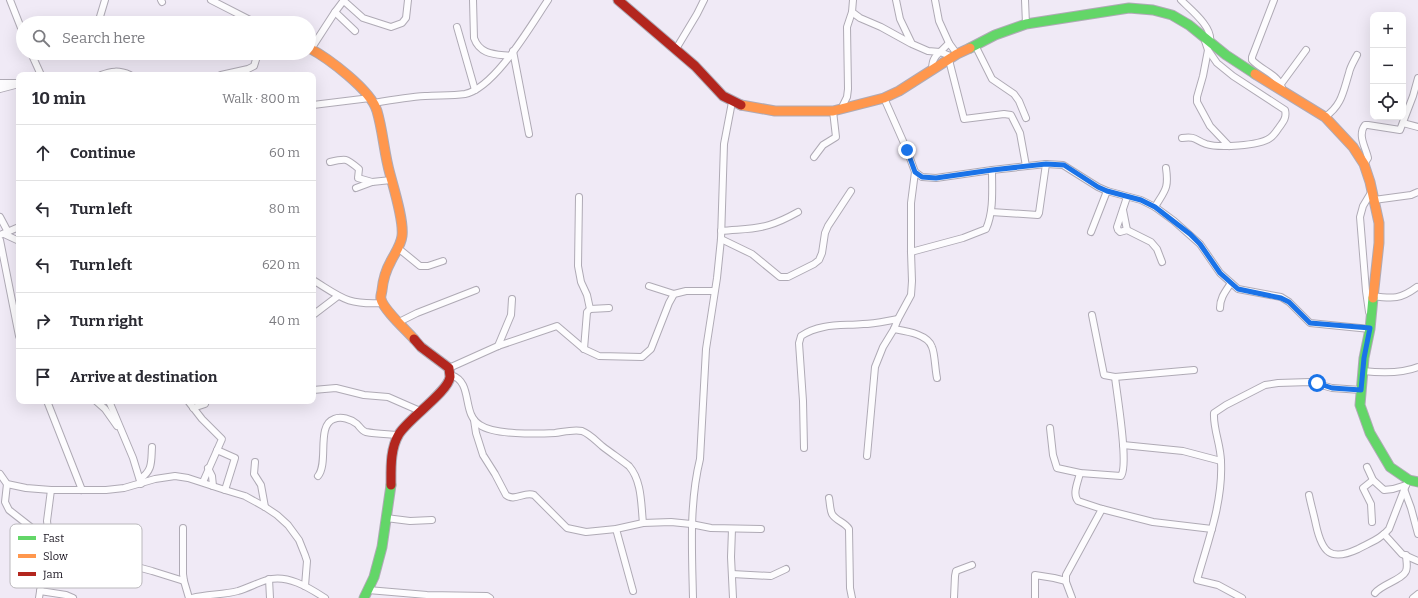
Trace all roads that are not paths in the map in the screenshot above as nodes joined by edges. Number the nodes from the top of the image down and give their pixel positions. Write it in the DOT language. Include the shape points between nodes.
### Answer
graph roads {
  1 [pos="10,0"];
  2 [pos="105,0"];
  3 [pos="211,0"];
  4 [pos="226,0"];
  5 [pos="344,0"];
  6 [pos="408,0"];
  7 [pos="473,0"];
  8 [pos="548,0"];
  9 [pos="618,0"];
  10 [pos="704,0"];
  11 [pos="853,0"];
  12 [pos="896,0"];
  13 [pos="935,0"];
  14 [pos="1025,0"];
  15 [pos="1181,0"];
  16 [pos="1274,0"];
  17 [pos="221,6"];
  18 [pos="334,12"];
  19 [pos="852,12"];
  20 [pos="16,16"];
  21 [pos="100,16"];
  22 [pos="244,16"];
  23 [pos="1026,24"];
  24 [pos="457,27"];
  25 [pos="355,31"];
  26 [pos="316,39"];
  27 [pos="949,43"];
  28 [pos="1207,43"];
  29 [pos="912,44"];
  30 [pos="975,45"];
  31 [pos="676,49"];
  32 [pos="1306,50"];
  33 [pos="316,51"];
  34 [pos="940,52"];
  35 [pos="511,54"];
  36 [pos="1357,55"];
  37 [pos="953,57"];
  38 [pos="34,60"];
  39 [pos="256,60"];
  40 [pos="932,71"];
  41 [pos="40,72"];
  42 [pos="109,72"];
  43 [pos="121,72"];
  44 [pos="234,72"];
  45 [pos="1418,78"];
  46 [pos="1,82"];
  47 [pos="16,83"];
  48 [pos="16,84"];
  49 [pos="1282,88"];
  50 [pos="0,90"];
  51 [pos="475,90"];
  52 [pos="884,98"];
  53 [pos="372,101"];
  54 [pos="732,102"];
  55 [pos="316,105"];
  56 [pos="837,110"];
  57 [pos="1026,118"];
  58 [pos="1325,118"];
  59 [pos="1403,124"];
  60 [pos="1418,127"];
  61 [pos="530,134"];
  62 [pos="1182,138"];
  63 [pos="1229,146"];
  64 [pos="814,156"];
  65 [pos="330,162"];
  66 [pos="1046,164"];
  67 [pos="1364,164"];
  68 [pos="1026,166"];
  69 [pos="1166,168"];
  70 [pos="992,170"];
  71 [pos="915,172"];
  72 [pos="391,180"];
  73 [pos="372,182"];
  74 [pos="356,188"];
  75 [pos="851,191"];
  76 [pos="1107,191"];
  77 [pos="1418,192"];
  78 [pos="1373,195"];
  79 [pos="579,197"];
  80 [pos="1127,197"];
  81 [pos="1155,207"];
  82 [pos="1123,209"];
  83 [pos="798,212"];
  84 [pos="991,212"];
  85 [pos="0,218"];
  86 [pos="16,228"];
  87 [pos="1127,230"];
  88 [pos="721,231"];
  89 [pos="1091,232"];
  90 [pos="4,234"];
  91 [pos="720,239"];
  92 [pos="0,240"];
  93 [pos="16,240"];
  94 [pos="398,248"];
  95 [pos="910,252"];
  96 [pos="443,260"];
  97 [pos="1162,262"];
  98 [pos="316,282"];
  99 [pos="1231,283"];
  100 [pos="649,286"];
  101 [pos="1417,287"];
  102 [pos="476,290"];
  103 [pos="714,291"];
  104 [pos="674,294"];
  105 [pos="338,296"];
  106 [pos="1373,296"];
  107 [pos="512,298"];
  108 [pos="383,303"];
  109 [pos="609,308"];
  110 [pos="1220,308"];
  111 [pos="590,309"];
  112 [pos="316,313"];
  113 [pos="1092,315"];
  114 [pos="898,319"];
  115 [pos="16,321"];
  116 [pos="399,322"];
  117 [pos="1370,325"];
  118 [pos="894,329"];
  119 [pos="498,346"];
  120 [pos="584,349"];
  121 [pos="1418,367"];
  122 [pos="1194,370"];
  123 [pos="1363,371"];
  124 [pos="450,372"];
  125 [pos="937,378"];
  126 [pos="1115,378"];
  127 [pos="316,390"];
  128 [pos="1361,390"];
  129 [pos="48,404"];
  130 [pos="99,404"];
  131 [pos="111,404"];
  132 [pos="190,404"];
  133 [pos="205,404"];
  134 [pos="193,408"];
  135 [pos="420,411"];
  136 [pos="474,420"];
  137 [pos="1050,428"];
  138 [pos="123,434"];
  139 [pos="398,435"];
  140 [pos="1123,445"];
  141 [pos="152,447"];
  142 [pos="804,448"];
  143 [pos="216,450"];
  144 [pos="867,456"];
  145 [pos="1222,461"];
  146 [pos="255,462"];
  147 [pos="1367,467"];
  148 [pos="208,468"];
  149 [pos="1080,473"];
  150 [pos="0,474"];
  151 [pos="318,476"];
  152 [pos="1373,480"];
  153 [pos="140,482"];
  154 [pos="203,482"];
  155 [pos="7,484"];
  156 [pos="1409,484"];
  157 [pos="0,486"];
  158 [pos="214,486"];
  159 [pos="51,490"];
  160 [pos="82,490"];
  161 [pos="225,490"];
  162 [pos="1309,495"];
  163 [pos="829,498"];
  164 [pos="265,507"];
  165 [pos="1102,509"];
  166 [pos="386,518"];
  167 [pos="432,520"];
  168 [pos="1372,522"];
  169 [pos="643,523"];
  170 [pos="27,524"];
  171 [pos="48,524"];
  172 [pos="692,524"];
  173 [pos="184,528"];
  174 [pos="616,529"];
  175 [pos="732,529"];
  176 [pos="761,529"];
  177 [pos="1212,529"];
  178 [pos="1384,534"];
  179 [pos="1418,534"];
  180 [pos="1406,555"];
  181 [pos="1417,559"];
  182 [pos="972,565"];
  183 [pos="142,568"];
  184 [pos="786,569"];
  185 [pos="732,574"];
  186 [pos="269,579"];
  187 [pos="184,581"];
  188 [pos="1066,581"];
  189 [pos="305,586"];
  190 [pos="40,588"];
  191 [pos="40,591"];
  192 [pos="633,592"];
  193 [pos="1375,593"];
  194 [pos="366,594"];
  195 [pos="1418,594"];
  196 [pos="39,598"];
  197 [pos="73,598"];
  198 [pos="191,598"];
  199 [pos="270,598"];
  200 [pos="325,598"];
  201 [pos="490,598"];
  202 [pos="693,598"];
  203 [pos="733,598"];
  204 [pos="852,598"];
  205 [pos="954,598"];
  206 [pos="1035,598"];
  207 [pos="1072,598"];
  208 [pos="1242,598"];
  209 [pos="1413,598"];
  1 -- 20 [label="street"];
  2 -- 21 [label="street"];
  3 -- 17 [label="street"];
  4 -- 17 [label="street"];
  5 -- 6 [label="street" via="363,18 391,27 402,23 406,18"];
  5 -- 18 [label="street"];
  7 -- 35 [label="street" via="474,38 479,49 484,52"];
  8 -- 35 [label="street"];
  9 -- 31 [label="street"];
  10 -- 31 [label="street"];
  11 -- 19 [label="street"];
  12 -- 29 [label="street" via="900,20"];
  13 -- 27 [label="street" via="939,21"];
  14 -- 23 [label="street"];
  15 -- 28 [label="street" via="1208,28 1211,38"];
  16 -- 49 [label="street" via="1252,60 1277,79"];
  17 -- 22 [label="street"];
  18 -- 25 [label="street"];
  18 -- 26 [label="street"];
  19 -- 29 [label="street"];
  19 -- 56 [label="street" via="847,27 847,96"];
  23 -- 28 [label="street" via="1129,8 1172,15 1189,25"];
  23 -- 30 [label="street"];
  24 -- 51 [label="street"];
  27 -- 34 [label="street"];
  27 -- 37 [label="street"];
  28 -- 49 [label="street"];
  28 -- 63 [label="street" via="1197,102 1210,126"];
  28 -- 63 [label="street" via="1216,63 1285,110 1286,114 1285,120 1269,139"];
  29 -- 34 [label="street" via="928,51"];
  30 -- 37 [label="street"];
  30 -- 57 [label="street" via="992,79 1014,94"];
  31 -- 54 [label="street" via="722,96"];
  32 -- 49 [label="street"];
  33 -- 53 [label="street" via="334,62"];
  34 -- 37 [label="street"];
  34 -- 40 [label="street" via="932,61"];
  35 -- 51 [label="street" via="484,85"];
  35 -- 61 [label="street"];
  36 -- 58 [label="street" via="1337,106"];
  37 -- 40 [label="street"];
  37 -- 68 [label="street" via="964,119 1011,115 1020,133"];
  38 -- 41 [label="street"];
  39 -- 44 [label="street" via="254,66"];
  40 -- 52 [label="street"];
  42 -- 43 [label="street"];
  45 -- 59 [label="street"];
  46 -- 47 [label="street"];
  48 -- 50 [label="street"];
  49 -- 58 [label="street"];
  51 -- 53 [label="street" via="447,96"];
  52 -- 56 [label="street"];
  52 -- 71 [label="street"];
  53 -- 55 [label="street"];
  53 -- 72 [label="street" via="378,116"];
  54 -- 56 [label="street" via="740,106 775,111"];
  54 -- 88 [label="street" via="724,144"];
  56 -- 64 [label="street" via="836,137 823,145"];
  58 -- 67 [label="street" via="1353,147"];
  59 -- 60 [label="street"];
  59 -- 67 [label="street" via="1401,129 1397,130 1365,125 1362,138 1368,158"];
  62 -- 63 [label="street" via="1194,137 1205,144"];
  65 -- 73 [label="street" via="348,160 359,169 358,178"];
  66 -- 68 [label="street"];
  66 -- 76 [label="street" via="1064,165"];
  66 -- 84 [label="street" via="1038,215"];
  67 -- 78 [label="street"];
  68 -- 70 [label="street"];
  69 -- 81 [label="street" via="1167,187"];
  70 -- 71 [label="street" via="936,178 922,177"];
  70 -- 84 [label="street"];
  71 -- 95 [label="street" via="911,203"];
  72 -- 73 [label="street"];
  72 -- 94 [label="street" via="402,230"];
  73 -- 74 [label="street"];
  75 -- 91 [label="street" via="828,226 819,260 788,277 780,277 752,254"];
  76 -- 80 [label="street"];
  76 -- 89 [label="street"];
  77 -- 78 [label="street" via="1411,195"];
  78 -- 106 [label="street" via="1379,223"];
  78 -- 117 [label="street" via="1363,206 1360,216"];
  79 -- 111 [label="street" via="578,266"];
  80 -- 81 [label="street"];
  80 -- 82 [label="street"];
  81 -- 99 [label="street" via="1195,239 1220,273"];
  82 -- 87 [label="street"];
  82 -- 87 [label="street" via="1117,227 1120,232"];
  83 -- 88 [label="street" via="769,226"];
  84 -- 95 [label="street" via="986,229 978,234"];
  85 -- 90 [label="street"];
  86 -- 90 [label="street"];
  87 -- 97 [label="street" via="1151,242"];
  88 -- 91 [label="street"];
  90 -- 93 [label="street"];
  91 -- 103 [label="street"];
  92 -- 115 [label="street"];
  94 -- 96 [label="street" via="420,266 428,266"];
  94 -- 108 [label="street" via="383,281"];
  95 -- 114 [label="street" via="911,295"];
  98 -- 105 [label="street"];
  99 -- 110 [label="street" via="1220,301"];
  99 -- 117 [label="street" via="1238,289 1289,302 1310,323"];
  100 -- 104 [label="street"];
  101 -- 106 [label="street" via="1397,297"];
  102 -- 116 [label="street"];
  103 -- 104 [label="street" via="686,291"];
  103 -- 172 [label="street" via="706,349 700,458"];
  104 -- 120 [label="street" via="651,349 642,357 599,356"];
  105 -- 108 [label="street" via="363,304"];
  105 -- 112 [label="street"];
  106 -- 117 [label="street"];
  107 -- 119 [label="street" via="511,315"];
  108 -- 116 [label="street"];
  109 -- 111 [label="street"];
  111 -- 120 [label="street" via="586,314"];
  113 -- 126 [label="street" via="1104,375"];
  114 -- 118 [label="street"];
  114 -- 142 [label="street" via="816,328 801,336 799,343"];
  116 -- 124 [label="street" via="421,347"];
  117 -- 123 [label="street"];
  118 -- 125 [label="street" via="916,334 928,341 932,346"];
  118 -- 144 [label="street" via="883,346 874,371"];
  119 -- 120 [label="street" via="557,326"];
  119 -- 124 [label="street"];
  121 -- 123 [label="street" via="1381,373"];
  122 -- 126 [label="street"];
  123 -- 128 [label="street"];
  124 -- 135 [label="street" via="450,380 445,388"];
  124 -- 136 [label="street" via="463,384"];
  126 -- 140 [label="street"];
  127 -- 135 [label="street" via="336,388 364,395 388,397"];
  128 -- 145 [label="street" via="1332,388 1310,382 1265,385 1214,413"];
  128 -- 156 [label="street" via="1360,405 1376,445 1390,467"];
  129 -- 160 [label="street"];
  130 -- 138 [label="street"];
  131 -- 138 [label="street"];
  132 -- 134 [label="street"];
  133 -- 134 [label="street"];
  134 -- 143 [label="street" via="222,439"];
  135 -- 139 [label="street"];
  136 -- 169 [label="street" via="479,425 497,431 578,431 590,435 634,472"];
  136 -- 174 [label="street" via="483,455 509,498 531,493 567,528 586,532"];
  137 -- 149 [label="street" via="1057,468"];
  138 -- 153 [label="street"];
  139 -- 151 [label="street" via="365,431 352,421 332,419 324,432 323,468"];
  139 -- 166 [label="street" via="392,453"];
  140 -- 145 [label="street" via="1184,451"];
  140 -- 149 [label="street" via="1124,471 1121,476"];
  141 -- 153 [label="street" via="150,470"];
  143 -- 148 [label="street"];
  143 -- 161 [label="street" via="235,458"];
  145 -- 177 [label="street"];
  146 -- 164 [label="street" via="254,474 261,485"];
  147 -- 152 [label="street"];
  148 -- 154 [label="street"];
  148 -- 158 [label="street"];
  149 -- 165 [label="street" via="1075,494 1078,502"];
  150 -- 155 [label="street"];
  152 -- 156 [label="street" via="1384,490"];
  152 -- 168 [label="street" via="1363,488 1371,504"];
  153 -- 154 [label="street" via="175,476"];
  153 -- 160 [label="street" via="124,488"];
  154 -- 158 [label="street"];
  155 -- 157 [label="street"];
  155 -- 159 [label="street"];
  155 -- 170 [label="street" via="5,502 9,510"];
  156 -- 178 [label="street" via="1389,529"];
  156 -- 179 [label="street" via="1411,508"];
  158 -- 161 [label="street"];
  159 -- 160 [label="street"];
  159 -- 171 [label="street"];
  161 -- 164 [label="street" via="245,496"];
  162 -- 178 [label="street" via="1321,544 1327,552 1349,553"];
  163 -- 204 [label="street" via="832,514 848,529"];
  164 -- 189 [label="street" via="277,514 299,540 307,561"];
  165 -- 177 [label="street" via="1153,522"];
  165 -- 188 [label="street" via="1066,575"];
  166 -- 167 [label="street"];
  166 -- 194 [label="street" via="379,564"];
  169 -- 172 [label="street"];
  169 -- 174 [label="street"];
  172 -- 175 [label="street"];
  172 -- 202 [label="street"];
  173 -- 187 [label="street"];
  174 -- 192 [label="street"];
  175 -- 176 [label="street"];
  175 -- 185 [label="street"];
  177 -- 208 [label="street" via="1198,580 1218,585"];
  178 -- 180 [label="street" via="1398,551"];
  180 -- 181 [label="street"];
  180 -- 193 [label="street" via="1404,573"];
  182 -- 205 [label="street" via="956,570"];
  183 -- 187 [label="street"];
  184 -- 185 [label="street" via="771,576"];
  185 -- 203 [label="street"];
  186 -- 189 [label="street" via="291,580"];
  186 -- 198 [label="street" via="237,591"];
  186 -- 199 [label="street"];
  187 -- 198 [label="street"];
  188 -- 206 [label="street" via="1035,575"];
  188 -- 207 [label="street"];
  189 -- 200 [label="street"];
  190 -- 191 [label="street"];
  191 -- 196 [label="street"];
  191 -- 197 [label="street"];
  194 -- 201 [label="street"];
  195 -- 209 [label="street"];
}
